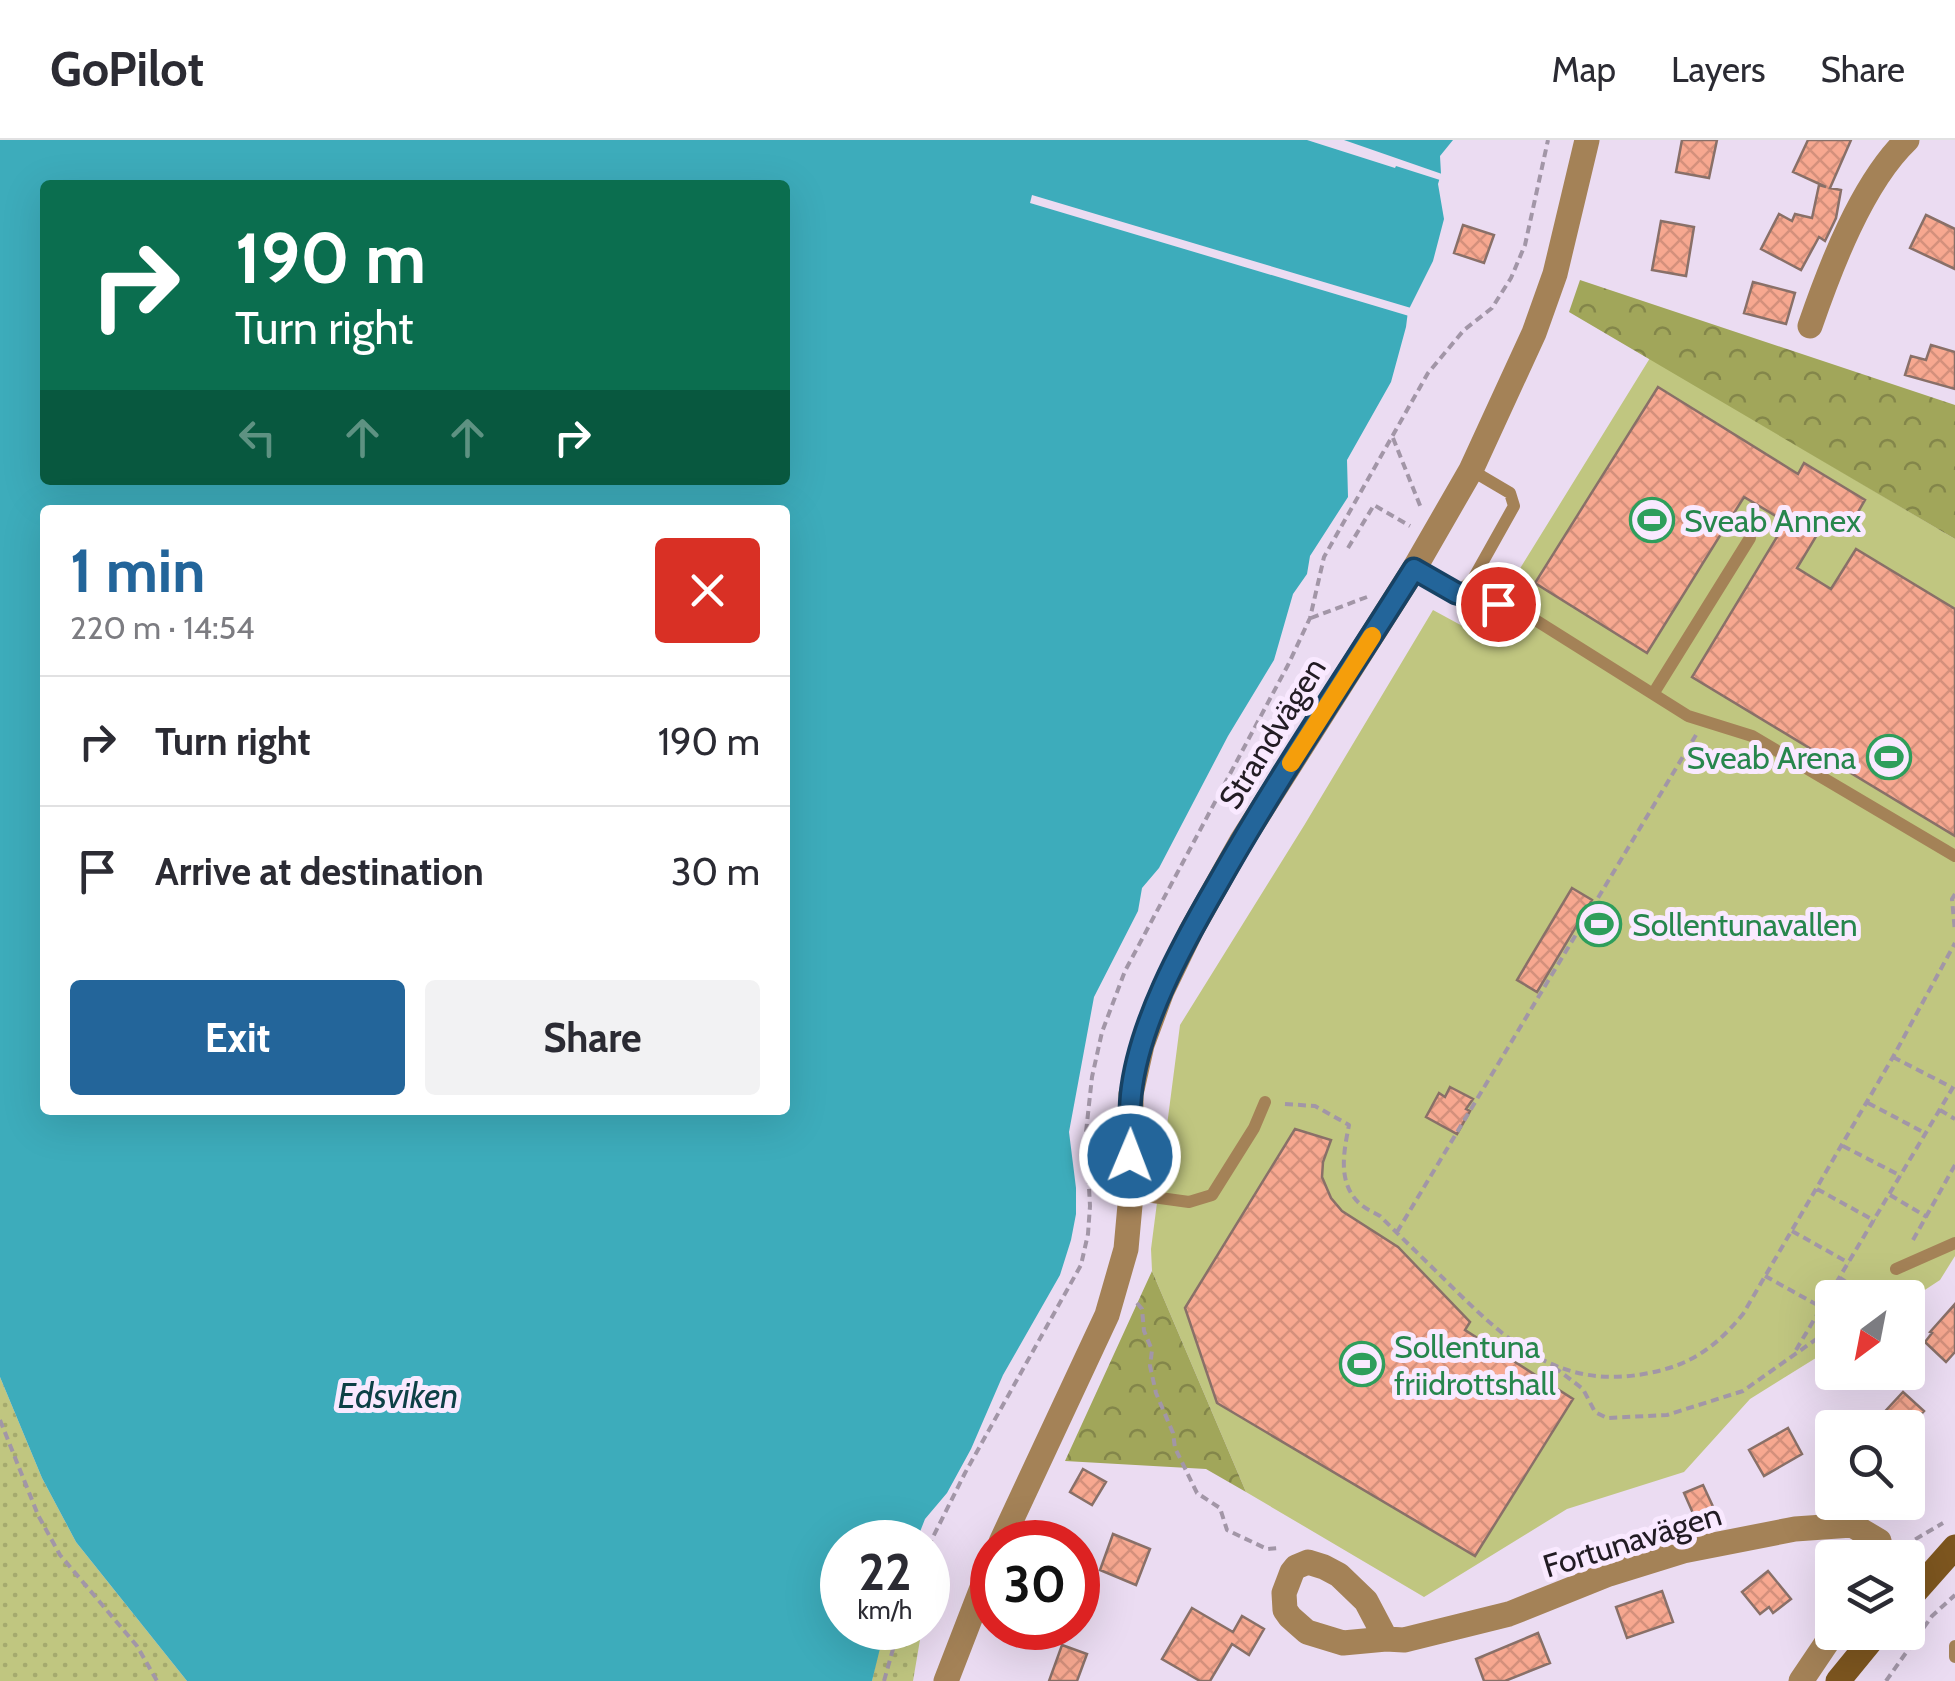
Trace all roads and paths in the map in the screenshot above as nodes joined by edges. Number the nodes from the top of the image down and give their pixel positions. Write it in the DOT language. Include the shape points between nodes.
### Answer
graph roads {
  1 [pos="1548,140"];
  2 [pos="1587,140"];
  3 [pos="1906,140"];
  4 [pos="1810,326"];
  5 [pos="1471,470"];
  6 [pos="1424,515"];
  7 [pos="1418,531"];
  8 [pos="1750,538"];
  9 [pos="1348,548"];
  10 [pos="1414,569"];
  11 [pos="1456,593"];
  12 [pos="1376,594"];
  13 [pos="1310,618"];
  14 [pos="1653,694"];
  15 [pos="1705,721"];
  16 [pos="1955,856"];
  17 [pos="1955,894"];
  18 [pos="1955,932"];
  19 [pos="1955,944"];
  20 [pos="1894,1057"];
  21 [pos="1954,1086"];
  22 [pos="1265,1102"];
  23 [pos="1867,1102"];
  24 [pos="1940,1110"];
  25 [pos="1955,1119"];
  26 [pos="1926,1133"];
  27 [pos="1842,1145"];
  28 [pos="1955,1165"];
  29 [pos="1901,1176"];
  30 [pos="1816,1189"];
  31 [pos="1131,1194"];
  32 [pos="1890,1195"];
  33 [pos="1927,1216"];
  34 [pos="1875,1220"];
  35 [pos="1792,1231"];
  36 [pos="1397,1232"];
  37 [pos="1955,1243"];
  38 [pos="1849,1262"];
  39 [pos="1896,1269"];
  40 [pos="1765,1276"];
  41 [pos="1840,1278"];
  42 [pos="1843,1280"];
  43 [pos="1885,1280"];
  44 [pos="1135,1300"];
  45 [pos="1815,1304"];
  46 [pos="1815,1317"];
  47 [pos="1815,1339"];
  48 [pos="1794,1353"];
  49 [pos="1548,1363"];
  50 [pos="0,1420"];
  51 [pos="1011,1520"];
  52 [pos="1944,1523"];
  53 [pos="1877,1540"];
  54 [pos="1915,1540"];
  55 [pos="1955,1548"];
  56 [pos="1316,1564"];
  57 [pos="1925,1581"];
  58 [pos="1955,1595"];
  59 [pos="970,1619"];
  60 [pos="1386,1639"];
  61 [pos="1955,1646"];
  62 [pos="892,1650"];
  63 [pos="1822,1650"];
  64 [pos="1863,1650"];
  65 [pos="1955,1657"];
  66 [pos="157,1681"];
  67 [pos="884,1681"];
  68 [pos="946,1681"];
  69 [pos="1801,1681"];
  70 [pos="1838,1681"];
  71 [pos="1886,1681"];
  1 -- 6 [label="path" via="1525,245 1510,278 1492,308 1428,373 1392,438"];
  2 -- 5 [label="street, Strandvägen" via="1556,274"];
  3 -- 4 [label="street" via="1855,216"];
  5 -- 10 [label="street, Strandvägen"];
  5 -- 11 [label="lane" via="1510,494 1514,506 1472,581"];
  7 -- 9 [label="path" via="1374,506"];
  8 -- 14 [label="lane"];
  10 -- 11 [label="lane"];
  10 -- 31 [label="street, Strandvägen" via="1241,842 1162,991 1131,1094"];
  11 -- 14 [label="lane" via="1528,616"];
  12 -- 13 [label="path"];
  14 -- 15 [label="lane"];
  15 -- 16 [label="lane" via="1752,736"];
  15 -- 36 [label="path"];
  17 -- 18 [label="path"];
  19 -- 20 [label="path"];
  20 -- 21 [label="path"];
  20 -- 23 [label="path"];
  21 -- 24 [label="path"];
  22 -- 31 [label="lane" via="1212,1195 1189,1202"];
  22 -- 36 [label="path" via="1315,1106 1349,1125 1346,1184"];
  23 -- 26 [label="path"];
  23 -- 27 [label="path"];
  24 -- 25 [label="path"];
  24 -- 26 [label="path"];
  26 -- 29 [label="path"];
  27 -- 29 [label="path"];
  27 -- 30 [label="path"];
  28 -- 33 [label="path"];
  29 -- 32 [label="path"];
  30 -- 34 [label="path"];
  30 -- 35 [label="path"];
  31 -- 51 [label="street, Strandvägen" via="1126,1249 1108,1315"];
  32 -- 33 [label="path"];
  32 -- 34 [label="path"];
  33 -- 39 [label="path"];
  34 -- 38 [label="path"];
  35 -- 38 [label="path"];
  35 -- 40 [label="path"];
  36 -- 49 [label="path" via="1496,1331"];
  37 -- 39 [label="lane"];
  38 -- 41 [label="path"];
  39 -- 43 [label="path"];
  40 -- 45 [label="path"];
  40 -- 49 [label="path" via="1724,1337 1673,1368 1590,1376"];
  41 -- 42 [label="path"];
  44 -- 56 [label="path" via="1152,1350 1156,1394 1197,1492 1220,1508 1227,1530 1267,1549 1290,1547"];
  46 -- 48 [label="path"];
  47 -- 48 [label="path"];
  48 -- 49 [label="path" via="1743,1391 1667,1415 1606,1418"];
  50 -- 66 [label="path" via="60,1555 138,1646"];
  52 -- 54 [label="path"];
  53 -- 60 [label="street, Fortunavägen" via="1852,1525 1683,1551 1509,1614"];
  55 -- 57 [label="street"];
  56 -- 60 [label="street" via="1358,1592"];
  56 -- 60 [label="street, Fortunavägen" via="1296,1567 1286,1582 1290,1617 1306,1632 1343,1643"];
  58 -- 71 [label="path"];
  59 -- 68 [label="street"];
  61 -- 65 [label="lane"];
  62 -- 67 [label="path"];
  63 -- 69 [label="street"];
  64 -- 70 [label="street"];
}
